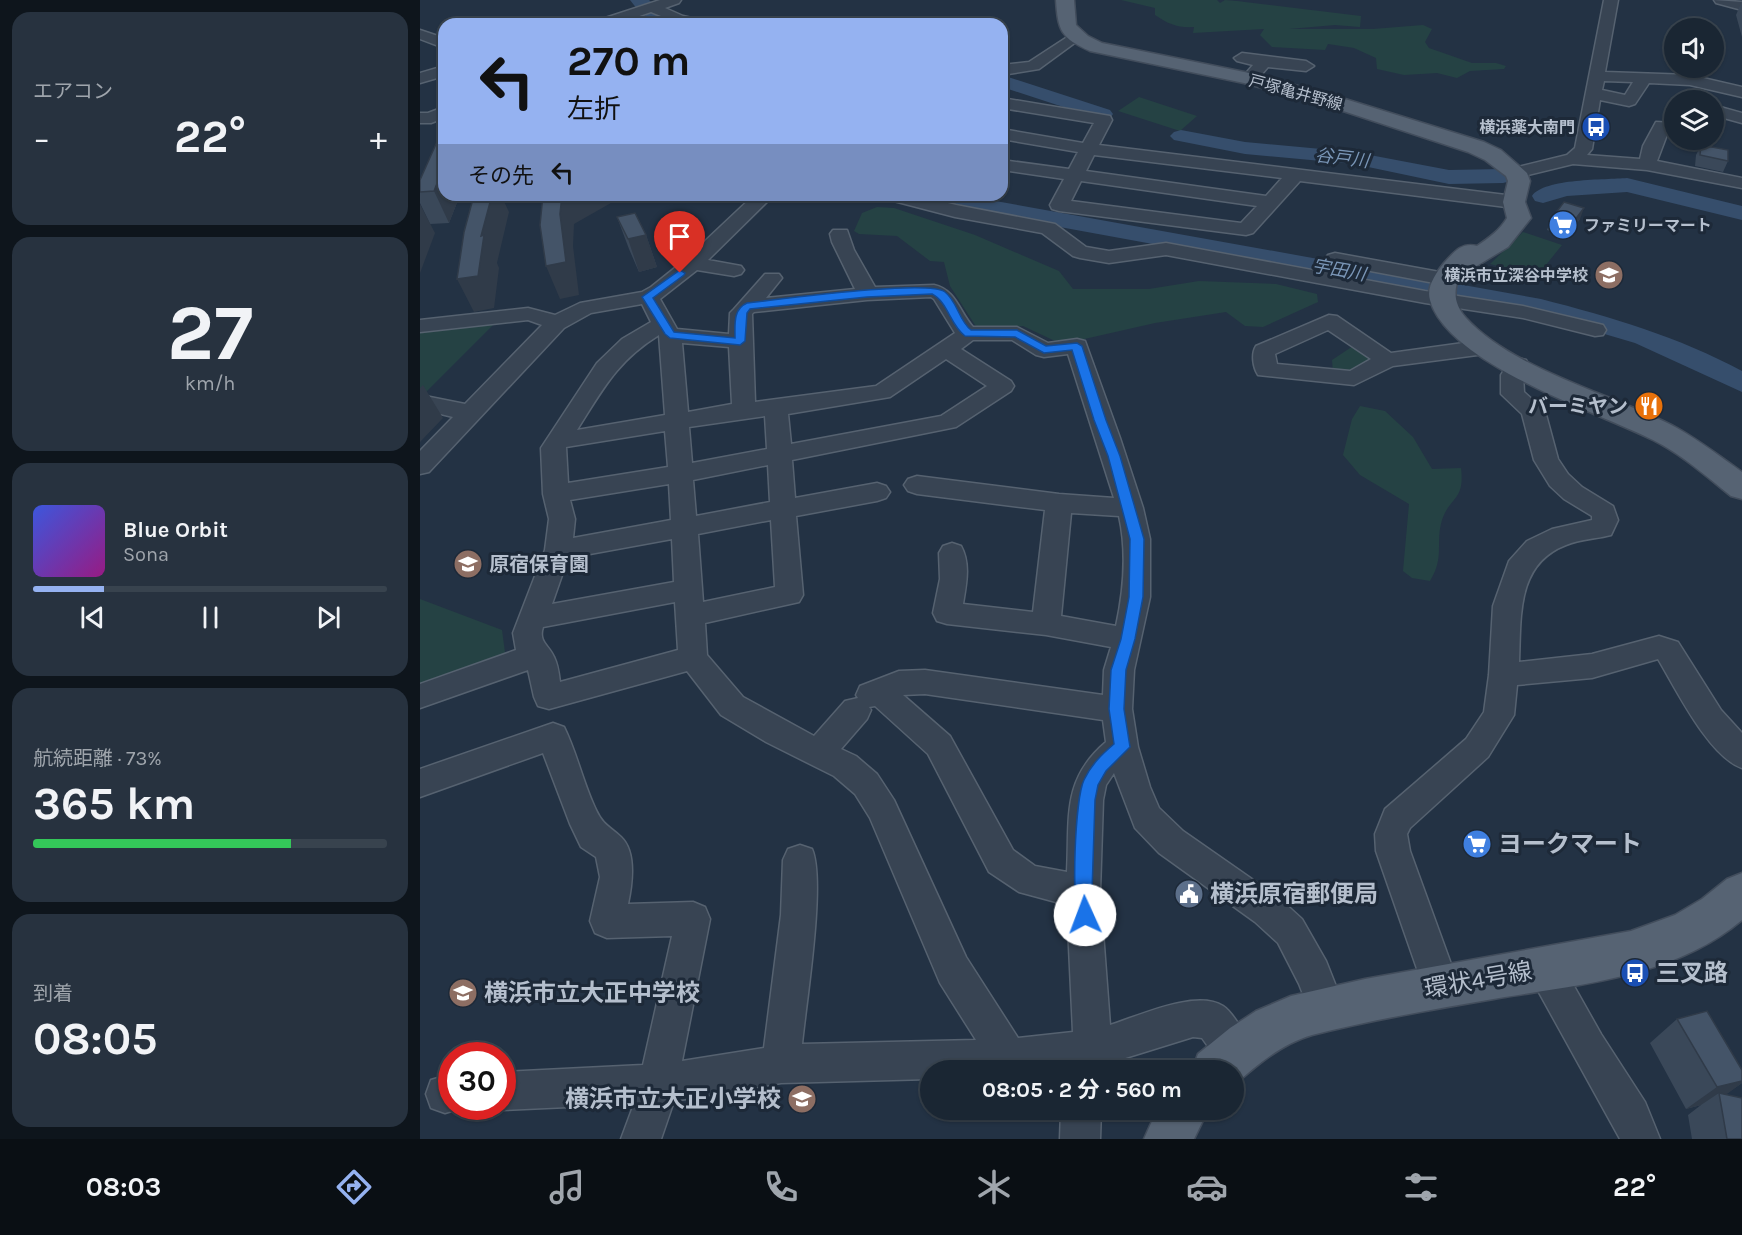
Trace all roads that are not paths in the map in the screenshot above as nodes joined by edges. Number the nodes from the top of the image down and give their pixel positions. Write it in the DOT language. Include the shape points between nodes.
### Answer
graph roads {
  1 [pos="630,0"];
  2 [pos="674,0"];
  3 [pos="1065,0"];
  4 [pos="1611,0"];
  5 [pos="1721,0"];
  6 [pos="1742,6"];
  7 [pos="646,10"];
  8 [pos="620,18"];
  9 [pos="674,18"];
  10 [pos="420,34"];
  11 [pos="1075,36"];
  12 [pos="438,41"];
  13 [pos="1242,58"];
  14 [pos="1264,62"];
  15 [pos="1306,66"];
  16 [pos="1008,69"];
  17 [pos="438,73"];
  18 [pos="1596,76"];
  19 [pos="420,78"];
  20 [pos="1644,78"];
  21 [pos="1249,79"];
  22 [pos="1593,93"];
  23 [pos="1742,94"];
  24 [pos="1742,100"];
  25 [pos="1008,104"];
  26 [pos="1724,113"];
  27 [pos="438,115"];
  28 [pos="420,118"];
  29 [pos="1742,118"];
  30 [pos="1664,126"];
  31 [pos="1008,135"];
  32 [pos="1089,148"];
  33 [pos="1573,159"];
  34 [pos="1647,165"];
  35 [pos="1008,166"];
  36 [pos="1516,173"];
  37 [pos="1296,174"];
  38 [pos="1074,176"];
  39 [pos="1742,183"];
  40 [pos="759,201"];
  41 [pos="916,201"];
  42 [pos="1270,202"];
  43 [pos="1514,202"];
  44 [pos="840,234"];
  45 [pos="1335,259"];
  46 [pos="693,263"];
  47 [pos="734,270"];
  48 [pos="772,278"];
  49 [pos="1445,284"];
  50 [pos="867,294"];
  51 [pos="648,297"];
  52 [pos="747,306"];
  53 [pos="556,323"];
  54 [pos="420,326"];
  55 [pos="667,329"];
  56 [pos="1595,330"];
  57 [pos="740,341"];
  58 [pos="957,341"];
  59 [pos="1485,347"];
  60 [pos="1387,360"];
  61 [pos="1518,365"];
  62 [pos="420,402"];
  63 [pos="776,408"];
  64 [pos="744,410"];
  65 [pos="471,413"];
  66 [pos="675,420"];
  67 [pos="556,441"];
  68 [pos="781,455"];
  69 [pos="420,466"];
  70 [pos="680,474"];
  71 [pos="917,485"];
  72 [pos="1742,488"];
  73 [pos="877,492"];
  74 [pos="556,494"];
  75 [pos="1059,503"];
  76 [pos="1130,508"];
  77 [pos="783,510"];
  78 [pos="685,528"];
  79 [pos="558,550"];
  80 [pos="952,553"];
  81 [pos="687,603"];
  82 [pos="532,618"];
  83 [pos="1046,624"];
  84 [pos="1128,639"];
  85 [pos="536,655"];
  86 [pos="693,658"];
  87 [pos="1504,675"];
  88 [pos="420,696"];
  89 [pos="869,699"];
  90 [pos="1117,709"];
  91 [pos="1122,747"];
  92 [pos="819,753"];
  93 [pos="1742,756"];
  94 [pos="420,783"];
  95 [pos="800,860"];
  96 [pos="1083,892"];
  97 [pos="1739,902"];
  98 [pos="1544,969"];
  99 [pos="1441,986"];
  100 [pos="1327,1010"];
  101 [pos="1009,1058"];
  102 [pos="1088,1060"];
  103 [pos="1224,1060"];
  104 [pos="1228,1060"];
  105 [pos="781,1064"];
  106 [pos="659,1084"];
  107 [pos="516,1090"];
  108 [pos="1081,1120"];
  109 [pos="1178,1120"];
  110 [pos="641,1139"];
  111 [pos="1080,1139"];
  112 [pos="1168,1139"];
  113 [pos="1640,1139"];
  1 -- 7 [label="street"];
  2 -- 7 [label="street"];
  3 -- 11 [label="main road" via="1067,26"];
  4 -- 18 [label="street"];
  5 -- 6 [label="street"];
  7 -- 8 [label="street"];
  7 -- 9 [label="street"];
  10 -- 12 [label="street"];
  11 -- 16 [label="street" via="1033,66"];
  11 -- 21 [label="main road, 戸塚亀井野線" via="1107,49"];
  13 -- 14 [label="street"];
  14 -- 15 [label="street"];
  14 -- 21 [label="street"];
  17 -- 19 [label="street"];
  18 -- 20 [label="street"];
  18 -- 22 [label="street"];
  20 -- 22 [label="street" via="1629,101"];
  20 -- 23 [label="street" via="1690,80"];
  21 -- 36 [label="main road, 戸塚亀井野線" via="1476,147"];
  22 -- 33 [label="street" via="1583,149"];
  23 -- 24 [label="street"];
  25 -- 32 [label="street" via="1104,120"];
  26 -- 29 [label="street"];
  27 -- 28 [label="street"];
  30 -- 34 [label="street" via="1652,146"];
  31 -- 32 [label="street"];
  32 -- 37 [label="street"];
  32 -- 38 [label="street"];
  33 -- 34 [label="street"];
  33 -- 36 [label="street"];
  34 -- 39 [label="street"];
  35 -- 38 [label="street"];
  36 -- 43 [label="main road" via="1519,181"];
  37 -- 42 [label="street"];
  37 -- 43 [label="street"];
  38 -- 42 [label="street"];
  38 -- 42 [label="street" via="1059,205 1240,229 1252,225"];
  40 -- 46 [label="street"];
  41 -- 49 [label="street" via="1048,228 1080,252 1109,257 1166,249"];
  43 -- 49 [label="main road" via="1518,218 1507,236"];
  44 -- 50 [label="street" via="841,246 862,278"];
  45 -- 49 [label="street"];
  46 -- 47 [label="street"];
  46 -- 51 [label="street"];
  48 -- 52 [label="street"];
  49 -- 56 [label="street" via="1523,312"];
  49 -- 59 [label="main road" via="1446,310 1455,323"];
  50 -- 52 [label="street"];
  50 -- 58 [label="street" via="934,291 942,295 963,329"];
  51 -- 53 [label="street" via="587,307"];
  51 -- 55 [label="street"];
  52 -- 57 [label="street" via="741,313"];
  53 -- 54 [label="street" via="528,314"];
  53 -- 65 [label="street"];
  55 -- 57 [label="street"];
  55 -- 66 [label="street"];
  55 -- 67 [label="street" via="630,344 605,368"];
  57 -- 64 [label="street"];
  58 -- 63 [label="street" via="882,392"];
  58 -- 68 [label="street" via="1003,386 948,422"];
  58 -- 76 [label="street" via="1017,334 1044,350 1077,346"];
  59 -- 60 [label="street"];
  59 -- 61 [label="main road"];
  60 -- 60 [label="street" via="1354,378 1266,370 1264,351 1329,321"];
  61 -- 72 [label="main road" via="1666,434"];
  61 -- 87 [label="street" via="1512,375 1513,394 1533,411 1546,460 1559,480 1604,512 1605,519 1602,528 1561,536 1536,548 1519,568 1508,606"];
  62 -- 65 [label="street"];
  63 -- 64 [label="street"];
  63 -- 68 [label="street"];
  64 -- 66 [label="street"];
  65 -- 69 [label="street"];
  66 -- 67 [label="street"];
  66 -- 70 [label="street"];
  67 -- 74 [label="street"];
  68 -- 70 [label="street"];
  68 -- 77 [label="street"];
  70 -- 74 [label="street"];
  70 -- 78 [label="street"];
  71 -- 75 [label="street"];
  73 -- 77 [label="street"];
  74 -- 79 [label="street" via="562,519"];
  75 -- 76 [label="street"];
  75 -- 83 [label="street"];
  76 -- 84 [label="street" via="1137,551 1136,597"];
  77 -- 78 [label="street"];
  77 -- 81 [label="street" via="789,595"];
  78 -- 79 [label="street"];
  78 -- 81 [label="street"];
  79 -- 82 [label="street"];
  80 -- 83 [label="street" via="954,579 947,613"];
  81 -- 82 [label="street"];
  81 -- 86 [label="street"];
  82 -- 85 [label="street" via="527,633 529,648"];
  83 -- 84 [label="street"];
  84 -- 90 [label="street" via="1119,670"];
  85 -- 86 [label="street" via="541,660 549,697"];
  85 -- 88 [label="street"];
  86 -- 92 [label="street" via="732,706"];
  87 -- 93 [label="street" via="1592,666 1659,647 1668,650 1710,719"];
  87 -- 99 [label="street" via="1499,715 1477,748 1397,819 1391,834 1393,851"];
  89 -- 90 [label="street" via="899,684 925,682"];
  89 -- 92 [label="street"];
  89 -- 96 [label="street" via="939,745 1001,861 1031,881"];
  90 -- 91 [label="street"];
  91 -- 96 [label="street" via="1100,766 1090,783"];
  91 -- 100 [label="street" via="1147,818 1171,842 1267,910 1290,931"];
  92 -- 101 [label="street" via="845,766 866,784 884,810 953,970"];
  94 -- 106 [label="street" via="553,736 589,829 611,849 617,877 607,921 693,919"];
  95 -- 105 [label="street" via="798,915"];
  96 -- 102 [label="street"];
  97 -- 98 [label="main road, 環状4号線" via="1663,943 1624,955"];
  98 -- 99 [label="main road, 環状4号線"];
  98 -- 113 [label="street" via="1631,1116"];
  99 -- 100 [label="main road, 環状4号線"];
  100 -- 104 [label="main road, 環状4号線" via="1282,1023"];
  101 -- 102 [label="street"];
  101 -- 105 [label="street"];
  102 -- 103 [label="street" via="1193,1018 1212,1020"];
  105 -- 106 [label="street"];
  106 -- 107 [label="street"];
  106 -- 110 [label="street"];
  108 -- 111 [label="street"];
  109 -- 112 [label="main road"];
}
